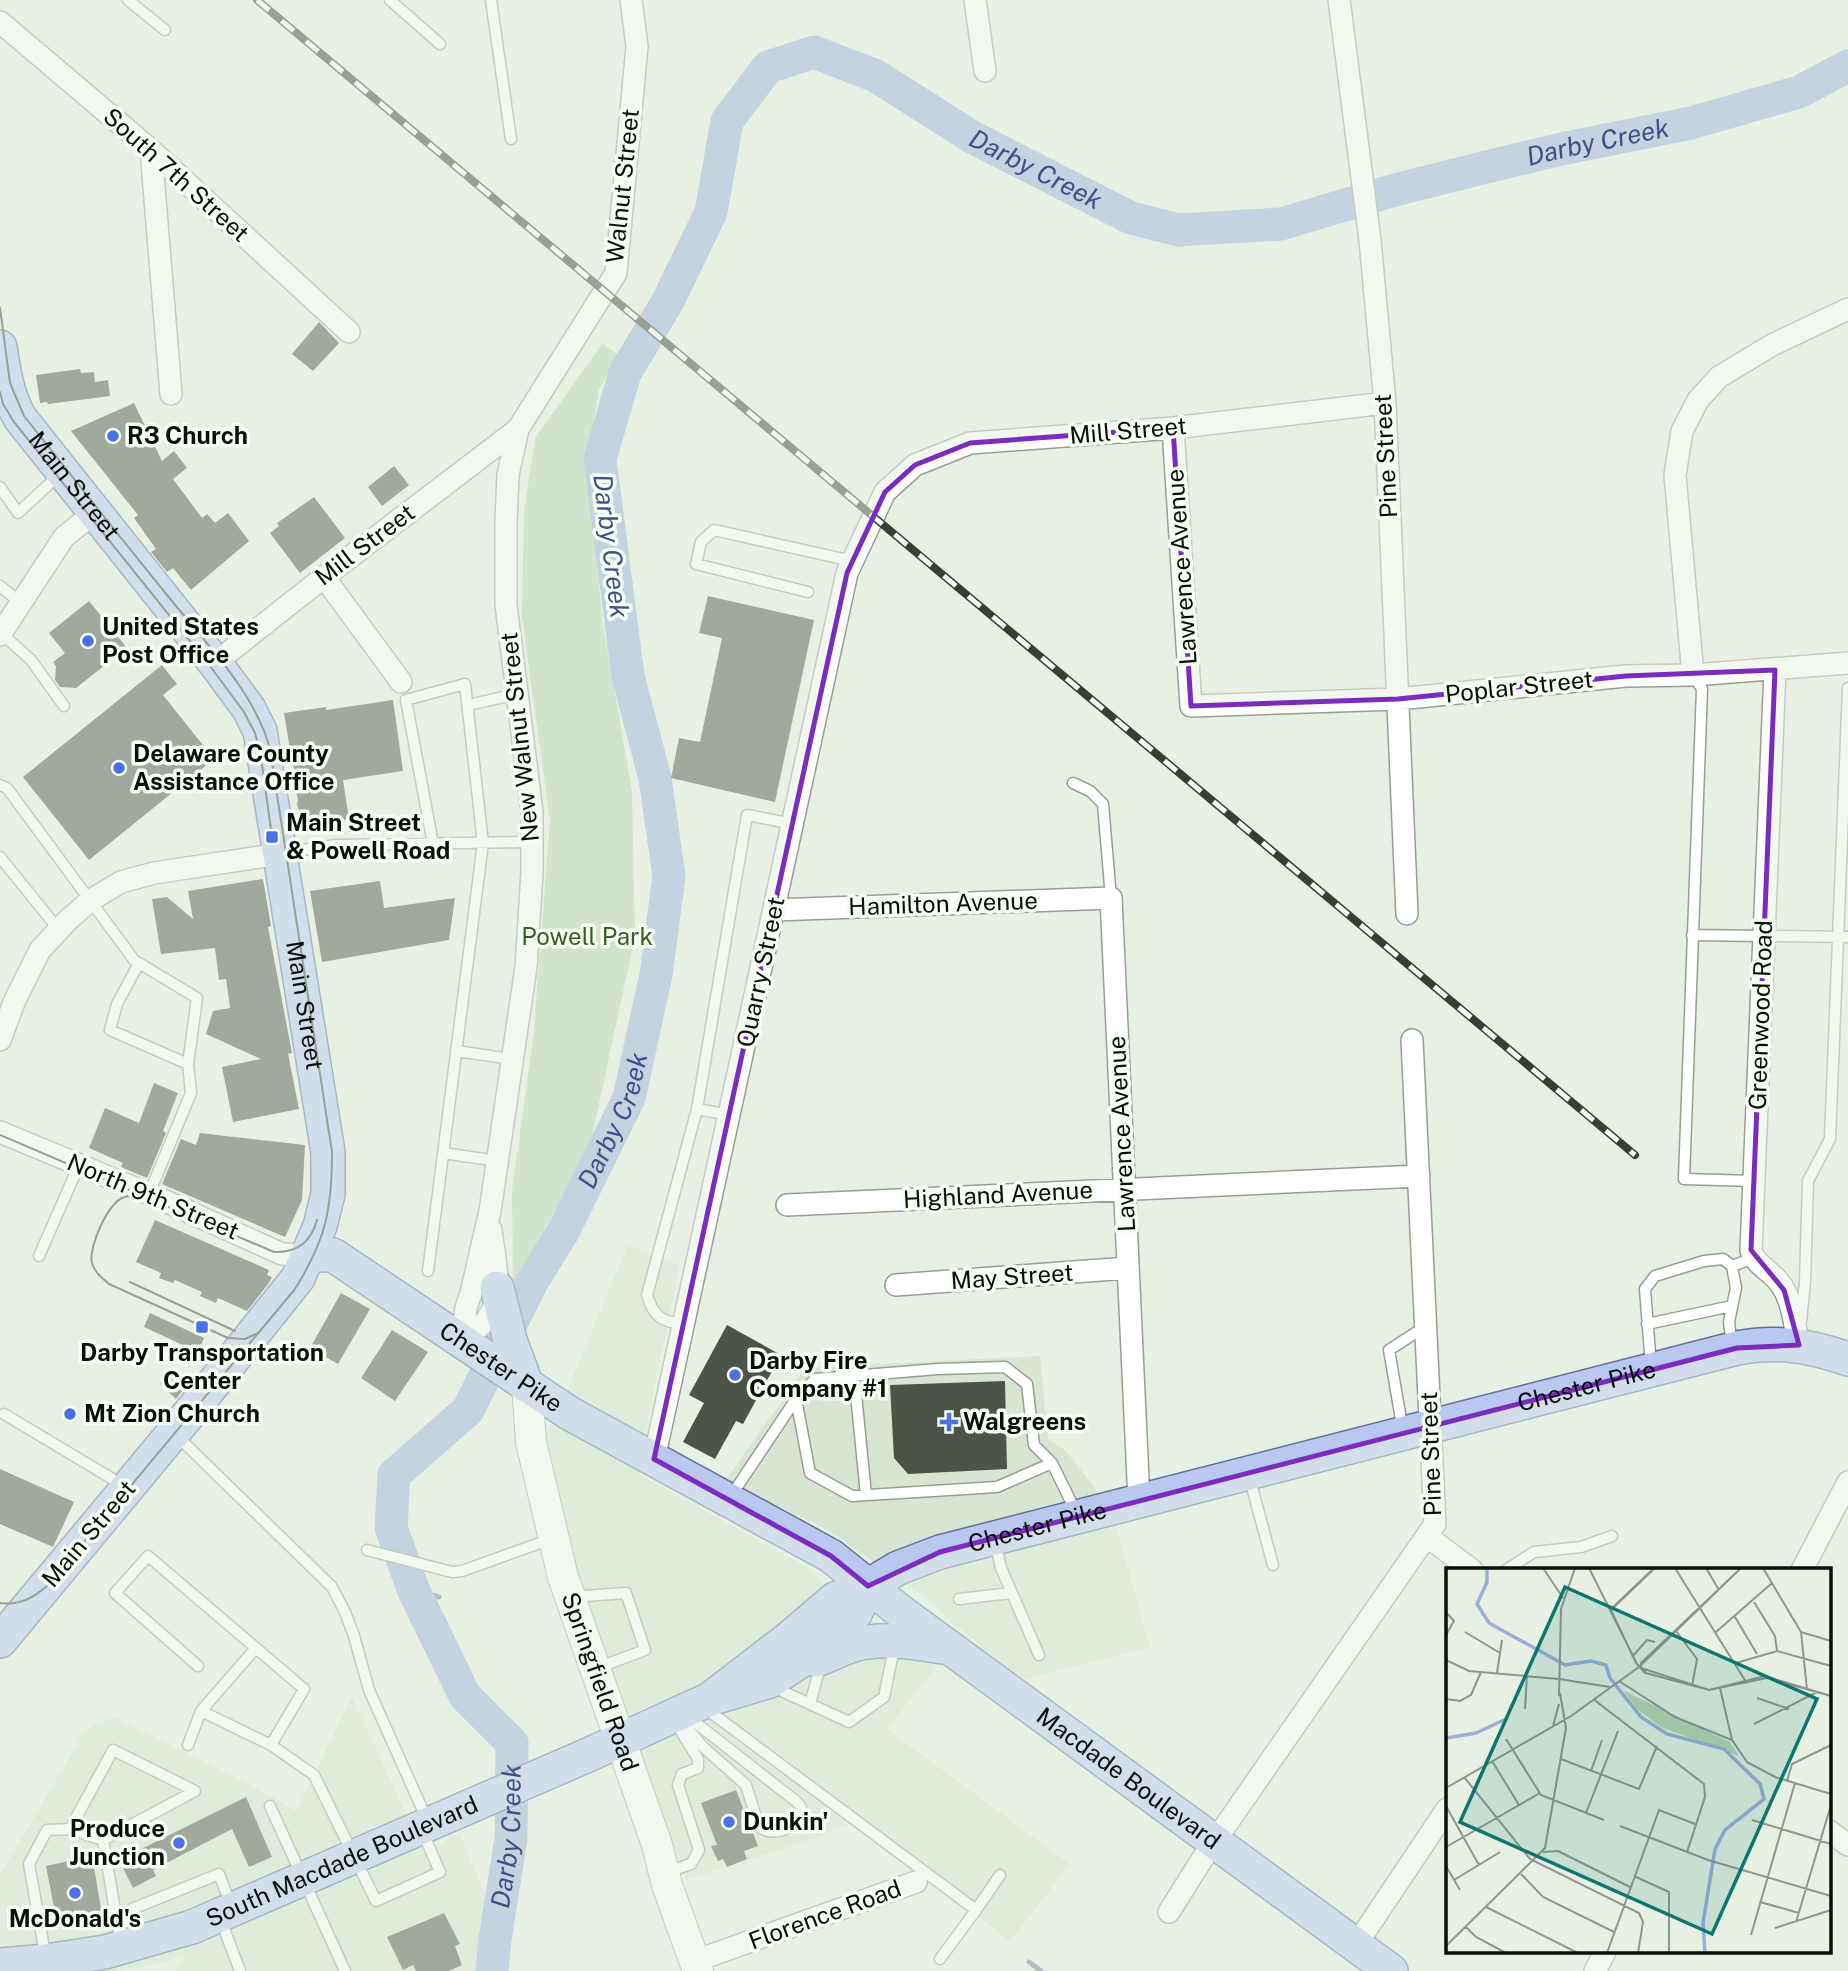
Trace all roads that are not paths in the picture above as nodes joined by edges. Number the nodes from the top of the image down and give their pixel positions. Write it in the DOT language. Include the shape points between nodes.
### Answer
graph roads {
  1 [pos="128,0"];
  2 [pos="390,0"];
  3 [pos="491,0"];
  4 [pos="631,0"];
  5 [pos="975,0"];
  6 [pos="1339,0"];
  7 [pos="0,22"];
  8 [pos="165,30"];
  9 [pos="440,44"];
  10 [pos="985,71"];
  11 [pos="511,139"];
  12 [pos="151,150"];
  13 [pos="1848,309"];
  14 [pos="349,332"];
  15 [pos="0,347"];
  16 [pos="171,394"];
  17 [pos="5,401"];
  18 [pos="1385,403"];
  19 [pos="1173,428"];
  20 [pos="518,429"];
  21 [pos="62,472"];
  22 [pos="0,487"];
  23 [pos="885,492"];
  24 [pos="94,513"];
  25 [pos="852,561"];
  26 [pos="324,577"];
  27 [pos="0,586"];
  28 [pos="808,592"];
  29 [pos="21,603"];
  30 [pos="0,633"];
  31 [pos="215,663"];
  32 [pos="1848,663"];
  33 [pos="1775,670"];
  34 [pos="1693,675"];
  35 [pos="1848,688"];
  36 [pos="404,691"];
  37 [pos="517,694"];
  38 [pos="1398,699"];
  39 [pos="468,705"];
  40 [pos="64,706"];
  41 [pos="1191,706"];
  42 [pos="1073,783"];
  43 [pos="0,785"];
  44 [pos="793,824"];
  45 [pos="532,842"];
  46 [pos="483,843"];
  47 [pos="433,844"];
  48 [pos="280,854"];
  49 [pos="0,857"];
  50 [pos="1111,898"];
  51 [pos="91,900"];
  52 [pos="774,909"];
  53 [pos="1407,914"];
  54 [pos="59,930"];
  55 [pos="1692,935"];
  56 [pos="1764,936"];
  57 [pos="1843,937"];
  58 [pos="139,963"];
  59 [pos="0,1040"];
  60 [pos="1412,1040"];
  61 [pos="456,1051"];
  62 [pos="512,1059"];
  63 [pos="188,1064"];
  64 [pos="697,1109"];
  65 [pos="730,1115"];
  66 [pos="0,1132"];
  67 [pos="443,1153"];
  68 [pos="497,1161"];
  69 [pos="79,1165"];
  70 [pos="1419,1177"];
  71 [pos="1754,1181"];
  72 [pos="1125,1190"];
  73 [pos="149,1194"];
  74 [pos="787,1205"];
  75 [pos="490,1211"];
  76 [pos="309,1255"];
  77 [pos="39,1256"];
  78 [pos="1754,1258"];
  79 [pos="1732,1266"];
  80 [pos="1128,1268"];
  81 [pos="428,1271"];
  82 [pos="895,1285"];
  83 [pos="500,1302"];
  84 [pos="1732,1306"];
  85 [pos="1647,1324"];
  86 [pos="684,1325"];
  87 [pos="1426,1326"];
  88 [pos="1798,1345"];
  89 [pos="472,1348"];
  90 [pos="1732,1349"];
  91 [pos="1848,1359"];
  92 [pos="1651,1370"];
  93 [pos="854,1374"];
  94 [pos="527,1386"];
  95 [pos="796,1399"];
  96 [pos="4,1414"];
  97 [pos="1417,1430"];
  98 [pos="173,1433"];
  99 [pos="654,1459"];
  100 [pos="1052,1463"];
  101 [pos="1248,1473"];
  102 [pos="1848,1482"];
  103 [pos="126,1490"];
  104 [pos="866,1495"];
  105 [pos="728,1500"];
  106 [pos="1139,1501"];
  107 [pos="1078,1517"];
  108 [pos="1612,1536"];
  109 [pos="1427,1537"];
  110 [pos="554,1538"];
  111 [pos="994,1538"];
  112 [pos="367,1550"];
  113 [pos="1273,1565"];
  114 [pos="1469,1568"];
  115 [pos="1509,1568"];
  116 [pos="1803,1568"];
  117 [pos="868,1586"];
  118 [pos="1011,1592"];
  119 [pos="569,1597"];
  120 [pos="959,1599"];
  121 [pos="11,1611"];
  122 [pos="0,1641"];
  123 [pos="896,1641"];
  124 [pos="950,1648"];
  125 [pos="255,1649"];
  126 [pos="1040,1655"];
  127 [pos="822,1658"];
  128 [pos="198,1666"];
  129 [pos="595,1669"];
  130 [pos="774,1678"];
  131 [pos="810,1704"];
  132 [pos="688,1709"];
  133 [pos="201,1711"];
  134 [pos="620,1741"];
  135 [pos="188,1745"];
  136 [pos="271,1745"];
  137 [pos="270,1806"];
  138 [pos="1446,1810"];
  139 [pos="425,1827"];
  140 [pos="70,1829"];
  141 [pos="1830,1832"];
  142 [pos="103,1840"];
  143 [pos="1215,1842"];
  144 [pos="1848,1845"];
  145 [pos="355,1858"];
  146 [pos="664,1872"];
  147 [pos="1000,1875"];
  148 [pos="304,1880"];
  149 [pos="916,1882"];
  150 [pos="976,1910"];
  151 [pos="1169,1912"];
  152 [pos="226,1914"];
  153 [pos="132,1945"];
  154 [pos="1356,1945"];
  155 [pos="1604,1954"];
  156 [pos="940,1959"];
  157 [pos="64,1963"];
  158 [pos="0,1965"];
  159 [pos="696,1966"];
  160 [pos="240,1971"];
  161 [pos="345,1971"];
  162 [pos="1391,1971"];
  163 [pos="1595,1971"];
  1 -- 8 [label="lane"];
  2 -- 9 [label="lane"];
  3 -- 11 [label="lane"];
  4 -- 20 [label="street, Walnut Street" via="637,46 616,273"];
  5 -- 10 [label="street"];
  6 -- 18 [label="street, Pine Street" via="1370,240"];
  7 -- 12 [label="street, South 7th Street"];
  12 -- 14 [label="street, South 7th Street"];
  12 -- 16 [label="street"];
  13 -- 34 [label="street" via="1772,345 1719,377 1698,400 1682,431 1675,475"];
  15 -- 17 [label="main road, Main Street"];
  17 -- 21 [label="main road, Main Street"];
  18 -- 19 [label="street, Mill Street"];
  18 -- 38 [label="street, Pine Street"];
  19 -- 23 [label="street, Mill Street" via="970,443 915,465"];
  19 -- 41 [label="street, Lawrence Avenue"];
  20 -- 26 [label="street, Mill Street"];
  20 -- 37 [label="street, New Walnut Street" via="508,475 506,521 506,605"];
  21 -- 22 [label="lane" via="19,513"];
  21 -- 24 [label="main road, Main Street"];
  23 -- 25 [label="street, Quarry Street"];
  24 -- 29 [label="street" via="64,537"];
  24 -- 31 [label="main road, Main Street"];
  25 -- 28 [label="lane" via="714,530 701,542 696,564"];
  25 -- 44 [label="street, Quarry Street"];
  26 -- 31 [label="street, Mill Street"];
  26 -- 36 [label="street"];
  27 -- 29 [label="lane"];
  29 -- 30 [label="street"];
  30 -- 40 [label="lane" via="31,660"];
  31 -- 48 [label="main road, Main Street" via="260,731"];
  32 -- 33 [label="street, Poplar Street"];
  33 -- 34 [label="street, Poplar Street"];
  33 -- 56 [label="street, Greenwood Road"];
  34 -- 38 [label="street, Poplar Street"];
  34 -- 55 [label="lane" via="1702,689"];
  35 -- 57 [label="lane"];
  36 -- 39 [label="lane" via="465,684"];
  36 -- 47 [label="lane"];
  37 -- 39 [label="lane"];
  37 -- 45 [label="street, New Walnut Street" via="533,812"];
  38 -- 41 [label="street, Poplar Street"];
  38 -- 53 [label="street, Pine Street"];
  39 -- 46 [label="lane"];
  42 -- 50 [label="lane, Lawrence Avenue" via="1102,804"];
  43 -- 51 [label="lane" via="7,788"];
  44 -- 52 [label="street, Quarry Street"];
  44 -- 64 [label="lane" via="747,815"];
  45 -- 46 [label="lane"];
  45 -- 62 [label="street, New Walnut Street" via="526,967"];
  46 -- 47 [label="lane"];
  46 -- 61 [label="lane"];
  47 -- 48 [label="lane" via="336,845"];
  48 -- 51 [label="street" via="154,873 121,882"];
  48 -- 76 [label="main road, Main Street" via="328,1152 328,1194"];
  49 -- 54 [label="lane"];
  50 -- 52 [label="street, Hamilton Avenue"];
  50 -- 72 [label="street, Lawrence Avenue"];
  51 -- 54 [label="street"];
  51 -- 58 [label="lane"];
  52 -- 65 [label="street, Quarry Street"];
  54 -- 59 [label="street" via="40,950"];
  55 -- 56 [label="lane"];
  55 -- 71 [label="lane" via="1684,1179"];
  56 -- 57 [label="lane"];
  56 -- 71 [label="street, Greenwood Road"];
  57 -- 88 [label="lane" via="1830,1139 1808,1181"];
  58 -- 63 [label="lane" via="197,998"];
  58 -- 63 [label="lane" via="117,1004 110,1030"];
  60 -- 70 [label="street, Pine Street"];
  61 -- 62 [label="lane"];
  61 -- 67 [label="lane"];
  62 -- 68 [label="street, New Walnut Street"];
  63 -- 73 [label="lane" via="191,1093"];
  64 -- 65 [label="lane"];
  64 -- 86 [label="lane" via="647,1295 663,1322"];
  65 -- 86 [label="street, Quarry Street"];
  66 -- 69 [label="street, North 9th Street"];
  67 -- 68 [label="lane"];
  67 -- 81 [label="lane"];
  68 -- 75 [label="street, New Walnut Street"];
  69 -- 73 [label="street, North 9th Street"];
  69 -- 77 [label="lane"];
  70 -- 72 [label="street, Highland Avenue"];
  70 -- 87 [label="street, Pine Street"];
  71 -- 78 [label="street, Greenwood Road"];
  72 -- 74 [label="street, Highland Avenue"];
  72 -- 80 [label="street, Lawrence Avenue"];
  73 -- 76 [label="street, North 9th Street" via="282,1254"];
  75 -- 83 [label="street, New Walnut Street"];
  75 -- 89 [label="street, New Walnut Street" via="466,1308"];
  76 -- 89 [label="main road, Chester Pike" via="333,1255"];
  76 -- 98 [label="main road, Main Street" via="298,1278"];
  78 -- 79 [label="lane"];
  78 -- 88 [label="street" via="1784,1290"];
  79 -- 84 [label="lane" via="1736,1288"];
  79 -- 85 [label="lane" via="1723,1259 1704,1261 1655,1276 1644,1289"];
  80 -- 82 [label="street, May Street"];
  80 -- 106 [label="street, Lawrence Avenue"];
  83 -- 89 [label="street, New Walnut Street"];
  83 -- 94 [label="main road"];
  84 -- 85 [label="lane"];
  84 -- 90 [label="lane"];
  85 -- 92 [label="lane"];
  86 -- 99 [label="street, Quarry Street"];
  87 -- 97 [label="street, Pine Street"];
  87 -- 97 [label="lane" via="1389,1350"];
  88 -- 90 [label="main road, Chester Pike"];
  88 -- 91 [label="main road, Chester Pike"];
  89 -- 94 [label="main road, Chester Pike"];
  90 -- 92 [label="main road, Chester Pike"];
  92 -- 97 [label="main road, Chester Pike"];
  93 -- 95 [label="lane" via="816,1379"];
  93 -- 100 [label="lane" via="1004,1367 1027,1384 1034,1445"];
  93 -- 104 [label="lane"];
  94 -- 99 [label="main road, Chester Pike"];
  94 -- 110 [label="street, Springfield Road" via="531,1442"];
  95 -- 104 [label="lane" via="810,1473 852,1496"];
  95 -- 105 [label="lane"];
  96 -- 103 [label="lane"];
  97 -- 101 [label="main road, Chester Pike"];
  97 -- 109 [label="street, Pine Street" via="1436,1524"];
  98 -- 103 [label="main road, Main Street"];
  98 -- 139 [label="lane" via="335,1593"];
  99 -- 105 [label="main road, Chester Pike"];
  100 -- 104 [label="lane" via="997,1487"];
  100 -- 107 [label="lane"];
  101 -- 106 [label="main road, Chester Pike"];
  101 -- 113 [label="lane"];
  102 -- 116 [label="street"];
  103 -- 121 [label="main road, Main Street"];
  105 -- 117 [label="main road, Chester Pike" via="831,1556"];
  106 -- 107 [label="main road, Chester Pike"];
  107 -- 111 [label="main road, Chester Pike"];
  108 -- 115 [label="lane" via="1581,1547 1534,1552"];
  109 -- 114 [label="street"];
  109 -- 143 [label="street, Pine Street"];
  110 -- 112 [label="lane" via="452,1572"];
  110 -- 119 [label="street, Springfield Road"];
  111 -- 117 [label="main road, Chester Pike" via="912,1562"];
  111 -- 118 [label="lane"];
  117 -- 124 [label="main road, Macdade Boulevard"];
  117 -- 130 [label="main road, South Macdade Boulevard" via="855,1614 813,1653"];
  117 -- 132 [label="main road, South Macdade Boulevard" via="835,1599 788,1639"];
  118 -- 120 [label="lane"];
  118 -- 126 [label="lane"];
  119 -- 129 [label="street, Springfield Road"];
  119 -- 129 [label="lane" via="626,1594 645,1650"];
  121 -- 122 [label="main road, Main Street"];
  123 -- 124 [label="main road"];
  123 -- 127 [label="main road" via="857,1645"];
  123 -- 131 [label="lane" via="884,1697 849,1722"];
  124 -- 143 [label="main road, Macdade Boulevard"];
  125 -- 128 [label="lane" via="148,1556 115,1593"];
  125 -- 133 [label="lane"];
  125 -- 136 [label="lane" via="304,1689"];
  127 -- 130 [label="main road"];
  127 -- 131 [label="lane"];
  129 -- 134 [label="street, Springfield Road"];
  130 -- 131 [label="lane"];
  130 -- 132 [label="main road, South Macdade Boulevard"];
  132 -- 132 [label="lane" via="797,1802 801,1807 797,1821 775,1831 759,1827 746,1785 702,1746"];
  132 -- 134 [label="main road, South Macdade Boulevard"];
  132 -- 146 [label="lane" via="698,1768 682,1774 678,1785 699,1850 691,1864"];
  132 -- 150 [label="lane"];
  133 -- 135 [label="lane"];
  133 -- 136 [label="lane"];
  134 -- 139 [label="main road, South Macdade Boulevard"];
  134 -- 146 [label="street, Springfield Road"];
  136 -- 145 [label="lane" via="314,1775"];
  137 -- 148 [label="lane"];
  138 -- 154 [label="street"];
  139 -- 145 [label="main road, South Macdade Boulevard"];
  139 -- 145 [label="lane" via="440,1872 376,1901"];
  140 -- 142 [label="lane"];
  140 -- 142 [label="lane" via="113,1750 195,1791"];
  140 -- 157 [label="lane" via="47,1830 29,1864"];
  141 -- 144 [label="street"];
  142 -- 153 [label="lane"];
  143 -- 151 [label="street, Pine Street"];
  143 -- 154 [label="main road, Macdade Boulevard"];
  145 -- 148 [label="main road, South Macdade Boulevard"];
  146 -- 159 [label="street, Springfield Road"];
  147 -- 150 [label="lane"];
  148 -- 152 [label="main road, South Macdade Boulevard"];
  148 -- 161 [label="lane"];
  149 -- 159 [label="street, Florence Road"];
  150 -- 156 [label="lane"];
  152 -- 153 [label="main road, South Macdade Boulevard"];
  152 -- 160 [label="lane"];
  153 -- 157 [label="main road, South Macdade Boulevard"];
  154 -- 162 [label="main road, Macdade Boulevard"];
  155 -- 163 [label="street"];
  157 -- 158 [label="main road, South Macdade Boulevard"];
}
